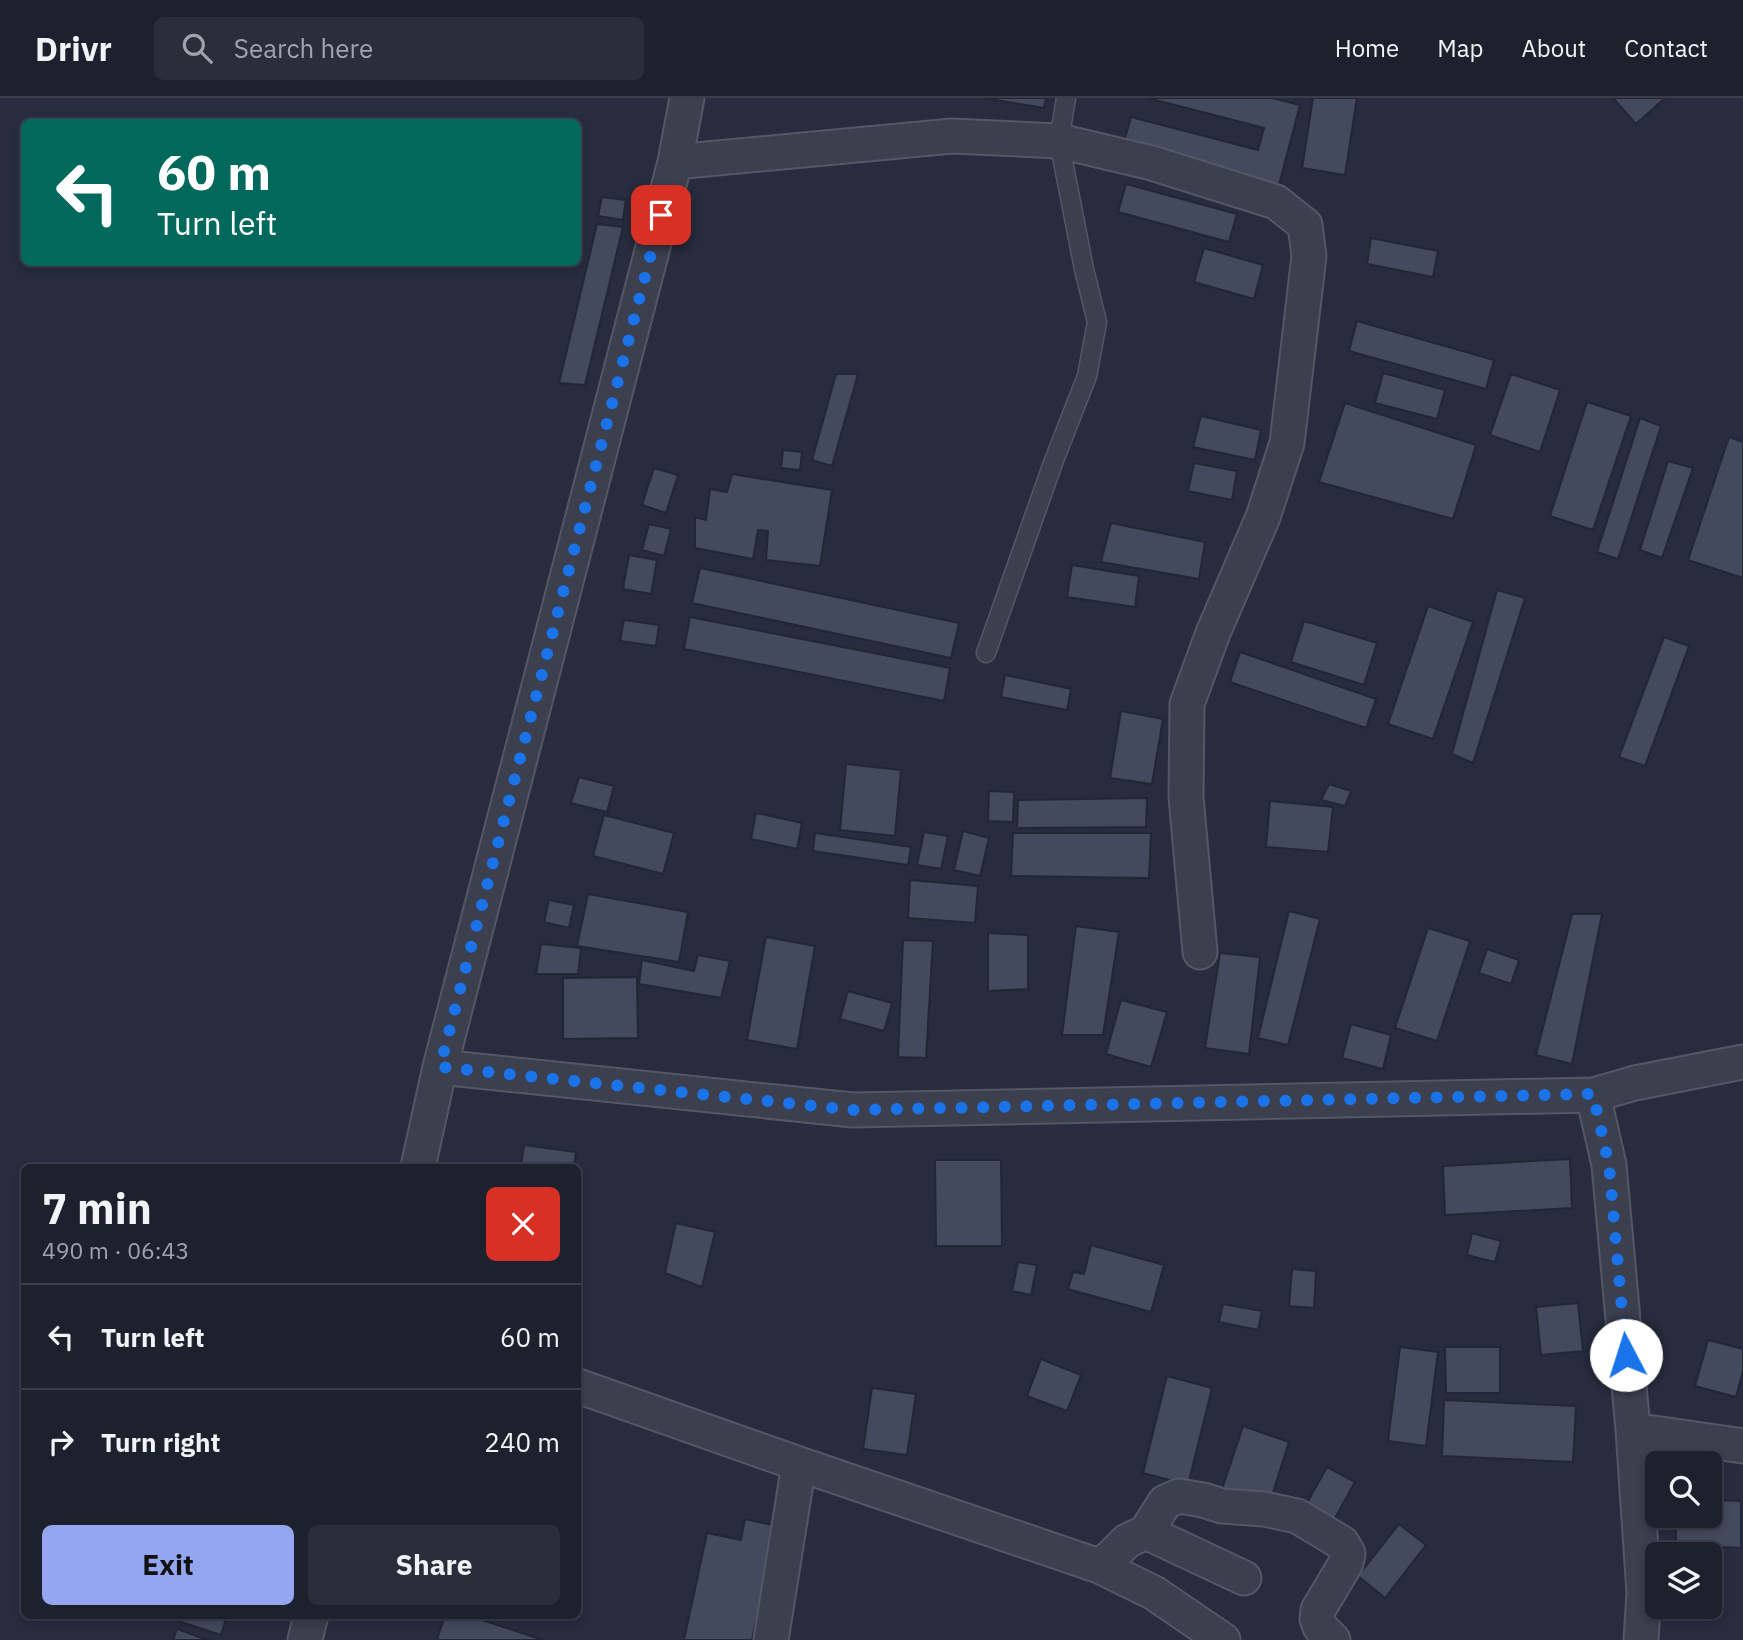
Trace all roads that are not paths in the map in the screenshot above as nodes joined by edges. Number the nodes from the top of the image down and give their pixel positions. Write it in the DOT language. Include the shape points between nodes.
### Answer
graph roads {
  1 [pos="687,98"];
  2 [pos="1066,98"];
  3 [pos="1059,141"];
  4 [pos="675,162"];
  5 [pos="986,653"];
  6 [pos="1200,952"];
  7 [pos="1743,1062"];
  8 [pos="440,1067"];
  9 [pos="1593,1094"];
  10 [pos="419,1164"];
  11 [pos="581,1387"];
  12 [pos="1633,1430"];
  13 [pos="1743,1446"];
  14 [pos="799,1464"];
  15 [pos="1146,1532"];
  16 [pos="1098,1566"];
  17 [pos="1244,1578"];
  18 [pos="310,1619"];
  19 [pos="305,1640"];
  20 [pos="771,1640"];
  21 [pos="1223,1640"];
  22 [pos="1334,1640"];
  23 [pos="1641,1640"];
  1 -- 4 [label="street"];
  2 -- 3 [label="lane"];
  3 -- 4 [label="street" via="952,136"];
  3 -- 5 [label="lane" via="1097,322 1087,376"];
  3 -- 6 [label="street" via="1152,163 1276,202 1305,225 1309,256 1287,443 1263,517 1187,704 1186,797"];
  4 -- 8 [label="street"];
  7 -- 9 [label="street"];
  8 -- 9 [label="street" via="853,1110"];
  8 -- 10 [label="street"];
  9 -- 12 [label="street" via="1609,1165"];
  11 -- 14 [label="street"];
  12 -- 13 [label="street"];
  12 -- 23 [label="street" via="1644,1593"];
  14 -- 16 [label="street"];
  14 -- 20 [label="street"];
  15 -- 16 [label="street" via="1127,1541"];
  15 -- 17 [label="street"];
  15 -- 22 [label="street" via="1165,1502 1178,1496 1297,1516 1342,1544 1348,1553 1318,1610 1320,1627"];
  16 -- 21 [label="street" via="1154,1593"];
  18 -- 19 [label="street"];
}
